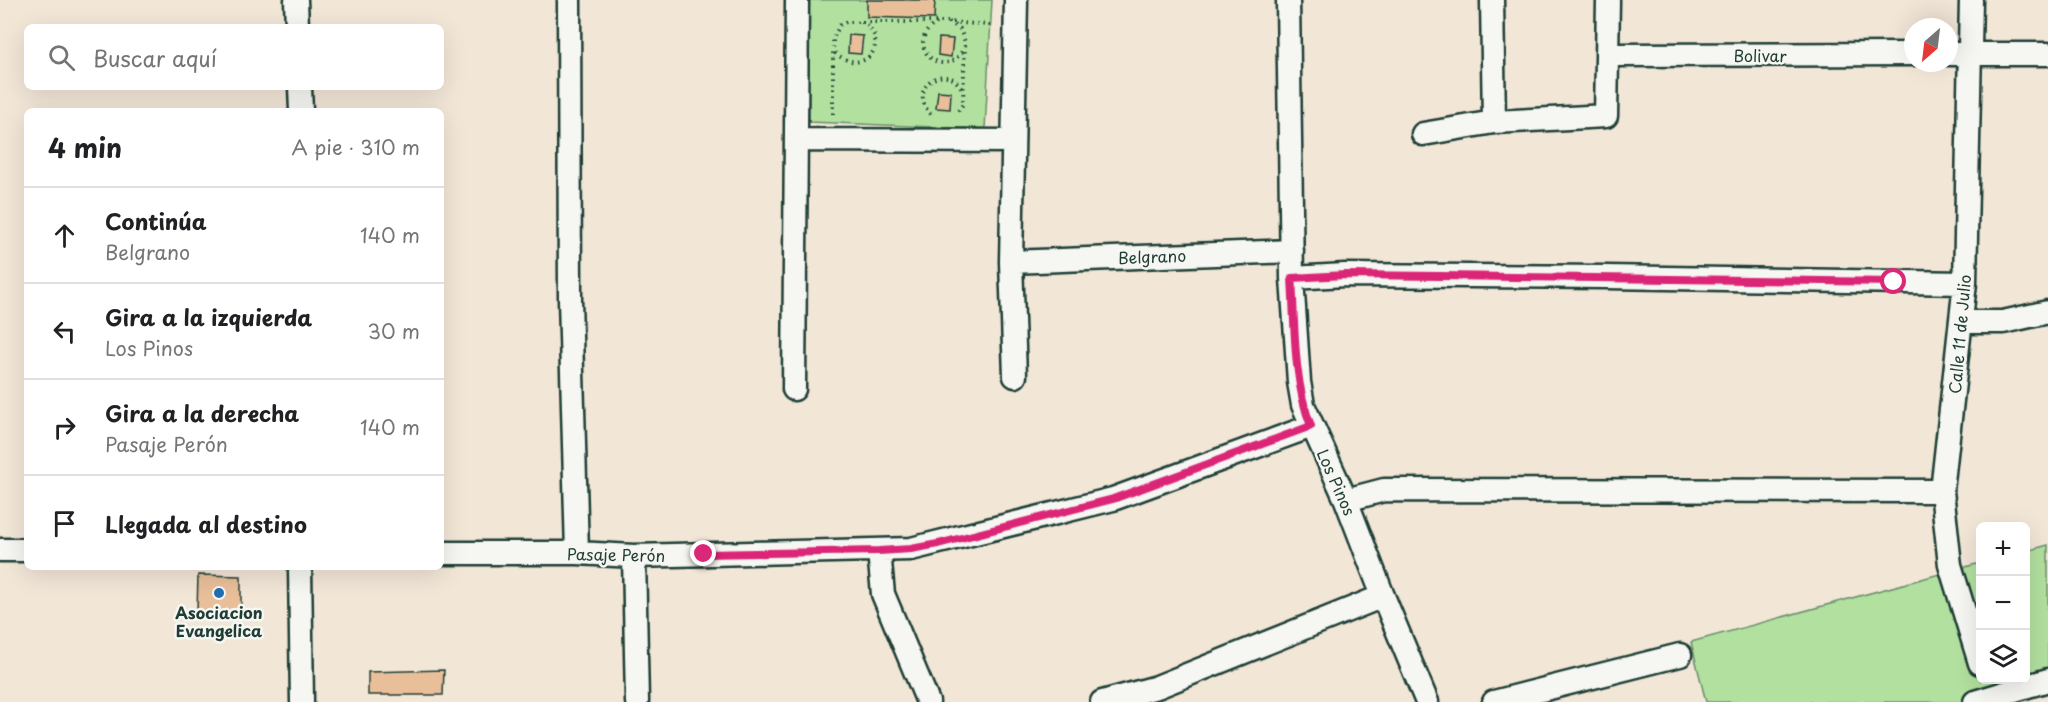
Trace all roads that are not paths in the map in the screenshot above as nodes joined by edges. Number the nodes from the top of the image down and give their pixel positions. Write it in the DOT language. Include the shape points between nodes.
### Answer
graph roads {
  1 [pos="296,0"];
  2 [pos="569,0"];
  3 [pos="797,0"];
  4 [pos="1016,0"];
  5 [pos="1288,0"];
  6 [pos="1492,0"];
  7 [pos="1608,0"];
  8 [pos="1971,0"];
  9 [pos="297,24"];
  10 [pos="1904,54"];
  11 [pos="1960,54"];
  12 [pos="2048,54"];
  13 [pos="1608,55"];
  14 [pos="300,90"];
  15 [pos="301,108"];
  16 [pos="1494,122"];
  17 [pos="1422,134"];
  18 [pos="797,140"];
  19 [pos="1013,141"];
  20 [pos="1292,251"];
  21 [pos="1011,262"];
  22 [pos="1292,278"];
  23 [pos="1965,283"];
  24 [pos="2048,312"];
  25 [pos="1962,322"];
  26 [pos="1015,376"];
  27 [pos="794,389"];
  28 [pos="1311,426"];
  29 [pos="1942,491"];
  30 [pos="1346,500"];
  31 [pos="0,550"];
  32 [pos="24,550"];
  33 [pos="879,551"];
  34 [pos="444,553"];
  35 [pos="577,553"];
  36 [pos="634,556"];
  37 [pos="300,570"];
  38 [pos="1383,596"];
  39 [pos="1976,650"];
  40 [pos="1680,655"];
  41 [pos="2048,680"];
  42 [pos="1986,695"];
  43 [pos="302,702"];
  44 [pos="637,702"];
  45 [pos="928,702"];
  46 [pos="1102,702"];
  47 [pos="1427,702"];
  48 [pos="1494,702"];
  1 -- 9 [label="street"];
  2 -- 35 [label="street" via="570,299"];
  3 -- 18 [label="street"];
  4 -- 19 [label="street"];
  5 -- 20 [label="street, Los Pinos"];
  6 -- 16 [label="street"];
  7 -- 13 [label="street"];
  8 -- 11 [label="street, Calle 11 de Julio"];
  10 -- 13 [label="street, Bolivar"];
  11 -- 12 [label="street"];
  11 -- 23 [label="street, Calle 11 de Julio"];
  13 -- 16 [label="street" via="1606,116"];
  14 -- 15 [label="street"];
  16 -- 17 [label="street"];
  18 -- 19 [label="street"];
  18 -- 27 [label="street"];
  19 -- 21 [label="street"];
  20 -- 21 [label="street, Belgrano"];
  20 -- 22 [label="street, Los Pinos"];
  21 -- 26 [label="street"];
  22 -- 23 [label="street" via="1345,275"];
  22 -- 28 [label="street, Los Pinos" via="1299,382"];
  23 -- 25 [label="street, Calle 11 de Julio"];
  24 -- 25 [label="street" via="2003,322"];
  25 -- 29 [label="street, Calle 11 de Julio"];
  28 -- 30 [label="street, Los Pinos"];
  28 -- 33 [label="street, Pasaje Perón" via="1113,499 938,544"];
  29 -- 30 [label="street" via="1384,490"];
  29 -- 39 [label="street, Calle 11 de Julio" via="1950,565"];
  30 -- 38 [label="street, Los Pinos"];
  31 -- 32 [label="street"];
  33 -- 36 [label="street, Pasaje Perón"];
  33 -- 45 [label="street" via="883,594"];
  34 -- 35 [label="street, Pasaje Perón"];
  35 -- 36 [label="street, Pasaje Perón"];
  36 -- 44 [label="street"];
  37 -- 43 [label="street"];
  38 -- 46 [label="street" via="1157,687"];
  38 -- 47 [label="street, Los Pinos"];
  40 -- 48 [label="street"];
  41 -- 42 [label="street"];
}
